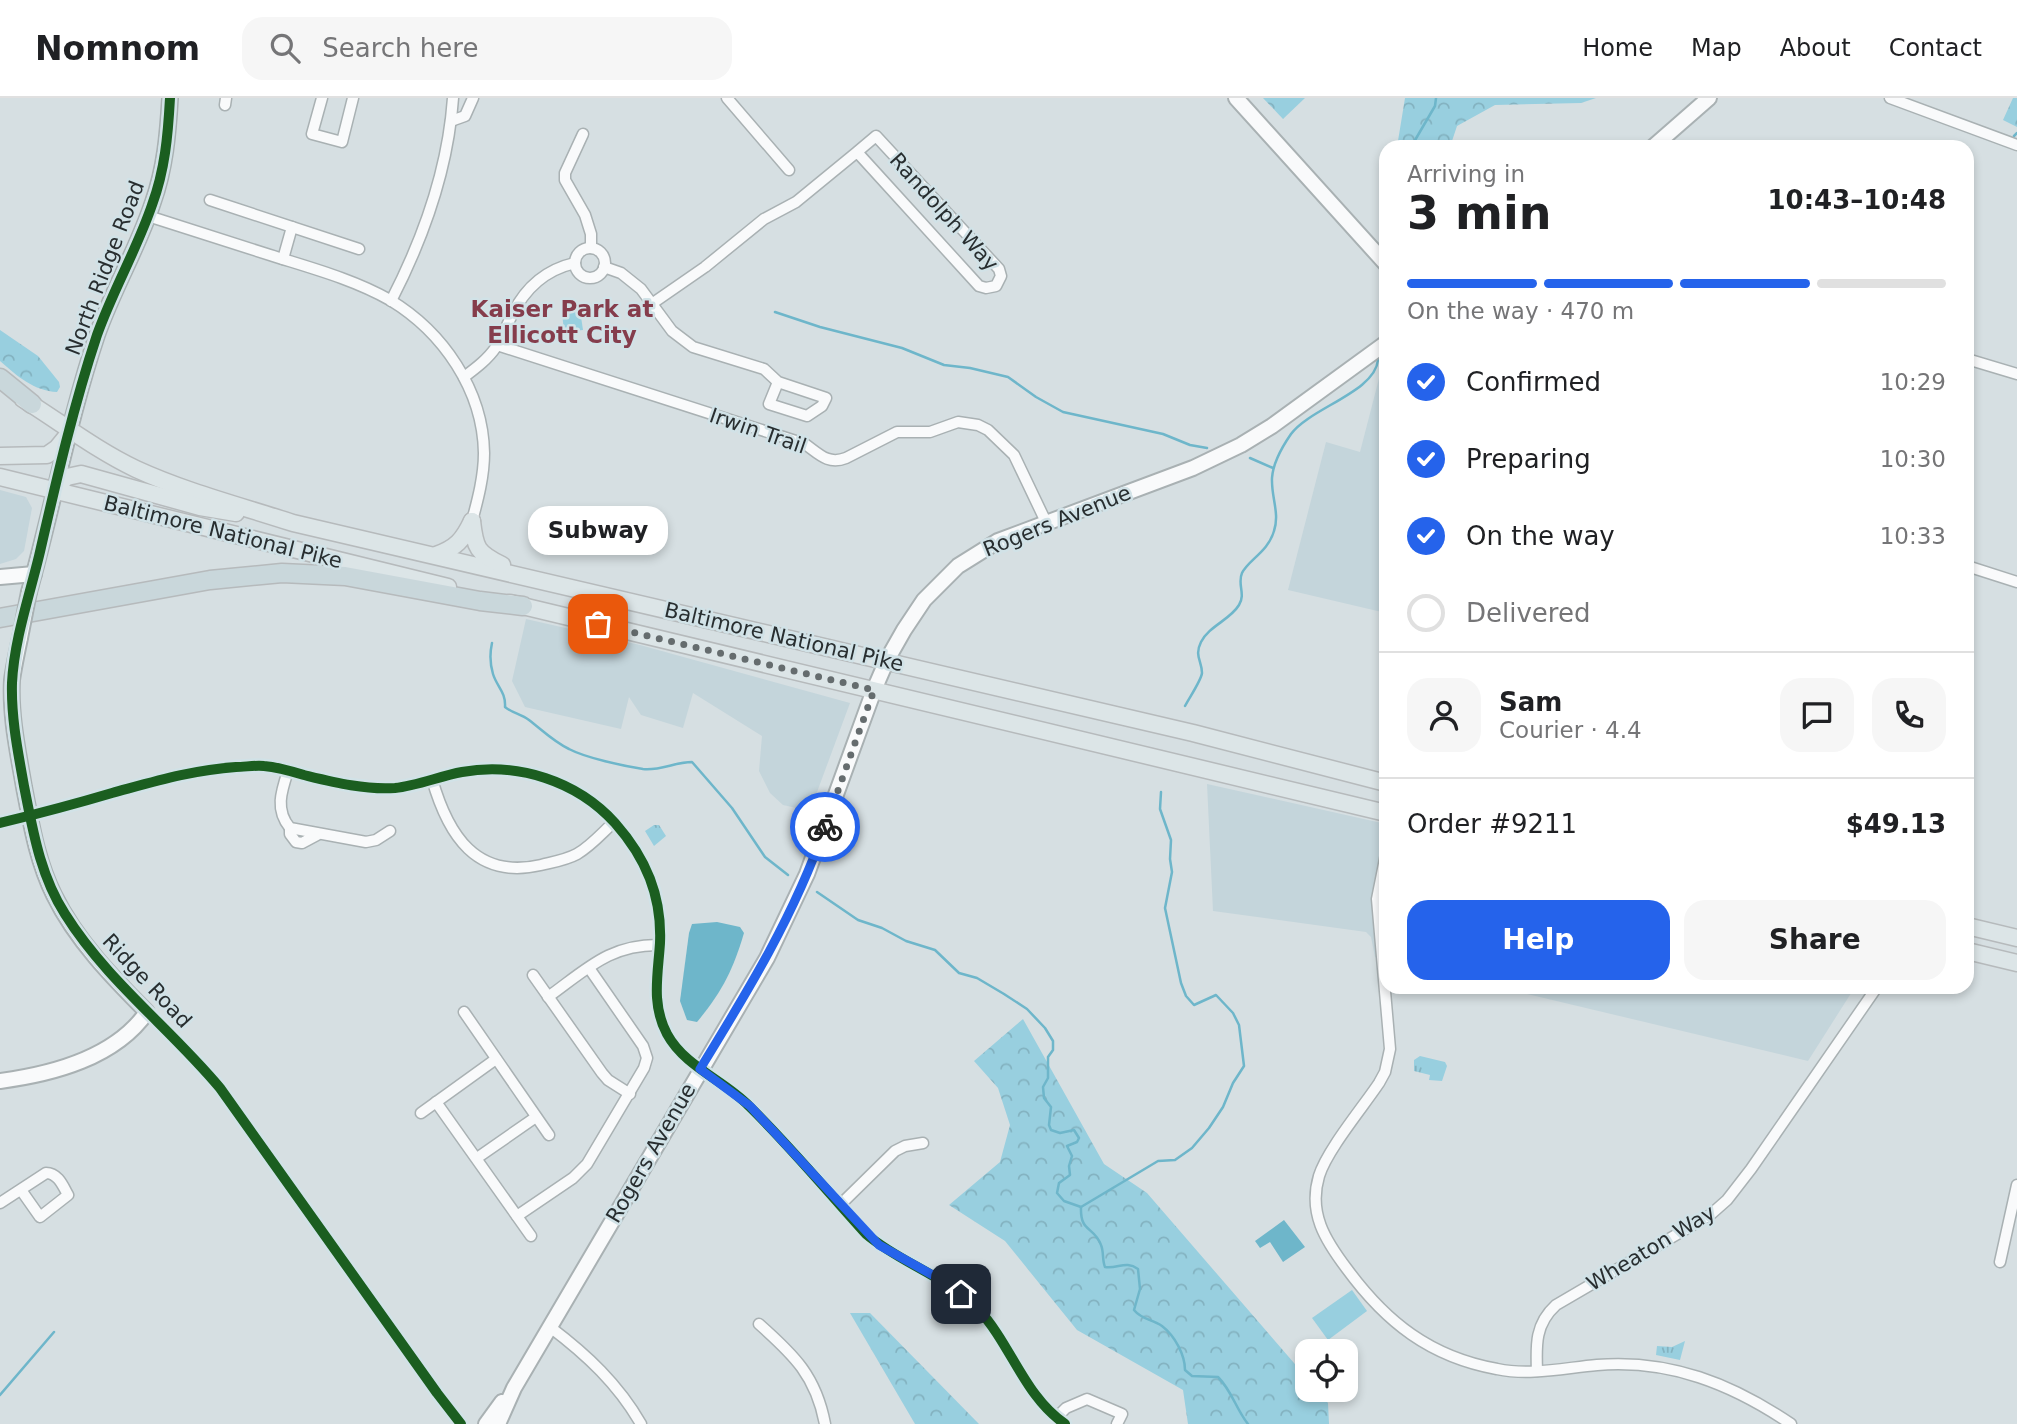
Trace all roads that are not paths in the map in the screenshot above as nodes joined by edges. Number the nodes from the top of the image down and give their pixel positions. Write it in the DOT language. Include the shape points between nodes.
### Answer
graph roads {
  1 [pos="170,98"];
  2 [pos="322,98"];
  3 [pos="353,98"];
  4 [pos="453,98"];
  5 [pos="473,98"];
  6 [pos="727,98"];
  7 [pos="1236,98"];
  8 [pos="1709,98"];
  9 [pos="1890,98"];
  10 [pos="451,121"];
  11 [pos="583,134"];
  12 [pos="1661,140"];
  13 [pos="2017,145"];
  14 [pos="857,152"];
  15 [pos="789,170"];
  16 [pos="209,200"];
  17 [pos="148,216"];
  18 [pos="292,227"];
  19 [pos="591,248"];
  20 [pos="359,249"];
  21 [pos="1379,256"];
  22 [pos="283,259"];
  23 [pos="575,263"];
  24 [pos="604,267"];
  25 [pos="391,301"];
  26 [pos="653,303"];
  27 [pos="497,345"];
  28 [pos="1379,348"];
  29 [pos="1974,361"];
  30 [pos="2017,374"];
  31 [pos="464,377"];
  32 [pos="0,378"];
  33 [pos="778,382"];
  34 [pos="0,384"];
  35 [pos="32,404"];
  36 [pos="70,432"];
  37 [pos="0,456"];
  38 [pos="0,477"];
  39 [pos="53,491"];
  40 [pos="472,521"];
  41 [pos="1046,522"];
  42 [pos="293,523"];
  43 [pos="436,555"];
  44 [pos="1974,568"];
  45 [pos="34,574"];
  46 [pos="527,576"];
  47 [pos="0,578"];
  48 [pos="2017,582"];
  49 [pos="523,606"];
  50 [pos="0,618"];
  51 [pos="887,660"];
  52 [pos="874,690"];
  53 [pos="288,771"];
  54 [pos="432,779"];
  55 [pos="1379,781"];
  56 [pos="1379,811"];
  57 [pos="30,816"];
  58 [pos="614,822"];
  59 [pos="0,823"];
  60 [pos="390,831"];
  61 [pos="1379,889"];
  62 [pos="1379,920"];
  63 [pos="1974,928"];
  64 [pos="2017,938"];
  65 [pos="660,945"];
  66 [pos="1974,953"];
  67 [pos="2017,963"];
  68 [pos="589,968"];
  69 [pos="533,975"];
  70 [pos="1386,994"];
  71 [pos="1872,994"];
  72 [pos="548,997"];
  73 [pos="147,1012"];
  74 [pos="464,1012"];
  75 [pos="496,1059"];
  76 [pos="700,1069"];
  77 [pos="0,1081"];
  78 [pos="630,1094"];
  79 [pos="436,1102"];
  80 [pos="421,1112"];
  81 [pos="536,1117"];
  82 [pos="549,1135"];
  83 [pos="923,1143"];
  84 [pos="477,1158"];
  85 [pos="2017,1185"];
  86 [pos="22,1190"];
  87 [pos="0,1203"];
  88 [pos="840,1205"];
  89 [pos="517,1216"];
  90 [pos="531,1236"];
  91 [pos="2000,1262"];
  92 [pos="759,1324"];
  93 [pos="550,1327"];
  94 [pos="1537,1371"];
  95 [pos="514,1388"];
  96 [pos="1060,1421"];
  97 [pos="461,1424"];
  98 [pos="486,1424"];
  99 [pos="498,1424"];
  100 [pos="641,1424"];
  101 [pos="825,1424"];
  102 [pos="1117,1424"];
  103 [pos="1791,1424"];
  1 -- 17 [label="main road, North Ridge Road" via="166,154"];
  2 -- 3 [label="street" via="312,134 342,142"];
  4 -- 10 [label="street"];
  5 -- 10 [label="street" via="465,117"];
  6 -- 15 [label="street"];
  7 -- 21 [label="main road"];
  8 -- 12 [label="main road"];
  9 -- 13 [label="street"];
  10 -- 25 [label="street" via="445,162 423,233"];
  11 -- 19 [label="street" via="565,180 585,215"];
  14 -- 14 [label="street, Randolph Way" via="979,286 996,286 999,269 877,136"];
  14 -- 26 [label="street, Randolph Way" via="796,202 764,219"];
  16 -- 18 [label="street"];
  17 -- 22 [label="street"];
  17 -- 36 [label="main road, North Ridge Road" via="97,335"];
  18 -- 20 [label="street"];
  18 -- 22 [label="street"];
  19 -- 23 [label="street" via="581,251"];
  19 -- 24 [label="street" via="603,255"];
  22 -- 25 [label="street" via="334,275"];
  23 -- 24 [label="street" via="579,274 590,278"];
  23 -- 27 [label="street" via="551,271 533,284 519,300"];
  24 -- 26 [label="street" via="631,280"];
  25 -- 31 [label="street" via="433,336"];
  26 -- 33 [label="street" via="672,331 693,347 764,369"];
  27 -- 31 [label="street"];
  27 -- 41 [label="street, Irwin Trail" via="805,444 829,461 846,458 897,432 930,432 958,422 978,425 1014,455"];
  28 -- 41 [label="main road, Rogers Avenue" via="1230,451"];
  29 -- 30 [label="street"];
  31 -- 40 [label="street" via="475,401 484,452"];
  32 -- 35 [label="highway"];
  33 -- 33 [label="street" via="814,394 826,398 807,416 769,404"];
  34 -- 35 [label="main road, Baltimore National Pike"];
  35 -- 36 [label="main road, Baltimore National Pike"];
  36 -- 37 [label="main road" via="47,455"];
  36 -- 39 [label="main road, North Ridge Road"];
  36 -- 42 [label="main road, Baltimore National Pike" via="166,481"];
  38 -- 39 [label="main road, Baltimore National Pike"];
  39 -- 42 [label="main road" via="68,477 81,474 200,508"];
  39 -- 45 [label="main road, Ridge Road"];
  39 -- 49 [label="main road, Baltimore National Pike"];
  40 -- 43 [label="main road" via="458,545"];
  40 -- 46 [label="main road" via="474,540 482,554"];
  41 -- 51 [label="main road, Rogers Avenue" via="976,553 943,580 914,613"];
  42 -- 43 [label="main road, Baltimore National Pike"];
  43 -- 46 [label="main road, Baltimore National Pike"];
  44 -- 48 [label="street"];
  45 -- 47 [label="main road"];
  45 -- 57 [label="main road, Ridge Road, bridge" via="12,680 12,710"];
  46 -- 51 [label="main road, Baltimore National Pike"];
  49 -- 50 [label="highway" via="345,576 282,573 210,580"];
  49 -- 52 [label="main road, Baltimore National Pike"];
  51 -- 52 [label="main road, Rogers Avenue"];
  51 -- 55 [label="main road, Baltimore National Pike"];
  52 -- 56 [label="main road, Baltimore National Pike"];
  52 -- 76 [label="main road, Rogers Avenue" via="797,897 767,958"];
  53 -- 54 [label="street" via="365,787 397,788"];
  53 -- 57 [label="street" via="264,765 196,771"];
  53 -- 60 [label="street" via="280,808 290,828 366,842"];
  54 -- 58 [label="street" via="485,770 532,774 574,790"];
  54 -- 58 [label="street" via="438,802 468,849 501,868 569,857"];
  57 -- 59 [label="street"];
  57 -- 73 [label="main road, Ridge Road" via="43,868 66,916 102,965"];
  58 -- 65 [label="street" via="655,888"];
  61 -- 62 [label="street"];
  63 -- 64 [label="main road"];
  65 -- 68 [label="street" via="628,947"];
  65 -- 76 [label="street" via="658,1009 668,1034"];
  66 -- 67 [label="main road"];
  68 -- 72 [label="street"];
  68 -- 78 [label="street" via="647,1058"];
  69 -- 72 [label="street"];
  70 -- 94 [label="street" via="1389,1060 1319,1176 1315,1202 1319,1224 1360,1287 1404,1330 1470,1363"];
  71 -- 94 [label="street, Wheaton Way" via="1727,1200 1710,1216 1548,1312 1539,1329"];
  72 -- 78 [label="street" via="602,1073"];
  73 -- 77 [label="main road" via="136,1028 87,1059"];
  73 -- 97 [label="street, Ridge Road" via="220,1088"];
  74 -- 75 [label="street"];
  75 -- 79 [label="street"];
  75 -- 81 [label="street"];
  76 -- 88 [label="street" via="750,1106"];
  76 -- 93 [label="main road, Rogers Avenue"];
  78 -- 89 [label="street" via="587,1164"];
  79 -- 80 [label="street"];
  79 -- 84 [label="street"];
  81 -- 82 [label="street"];
  81 -- 84 [label="street"];
  83 -- 88 [label="street" via="895,1151"];
  84 -- 89 [label="street"];
  85 -- 91 [label="street"];
  86 -- 86 [label="street" via="42,1174 52,1173 68,1195 40,1217"];
  86 -- 87 [label="street"];
  88 -- 96 [label="street" via="879,1245 945,1282 977,1308 1036,1397"];
  89 -- 90 [label="street"];
  92 -- 101 [label="street" via="788,1349 809,1377"];
  93 -- 95 [label="main road, Rogers Avenue"];
  93 -- 100 [label="street" via="594,1362"];
  94 -- 103 [label="street" via="1615,1364 1670,1368 1730,1388"];
  95 -- 98 [label="main road, Rogers Avenue"];
  95 -- 99 [label="main road, Rogers Avenue"];
  96 -- 102 [label="street" via="1066,1408 1087,1399 1122,1414"];
}
